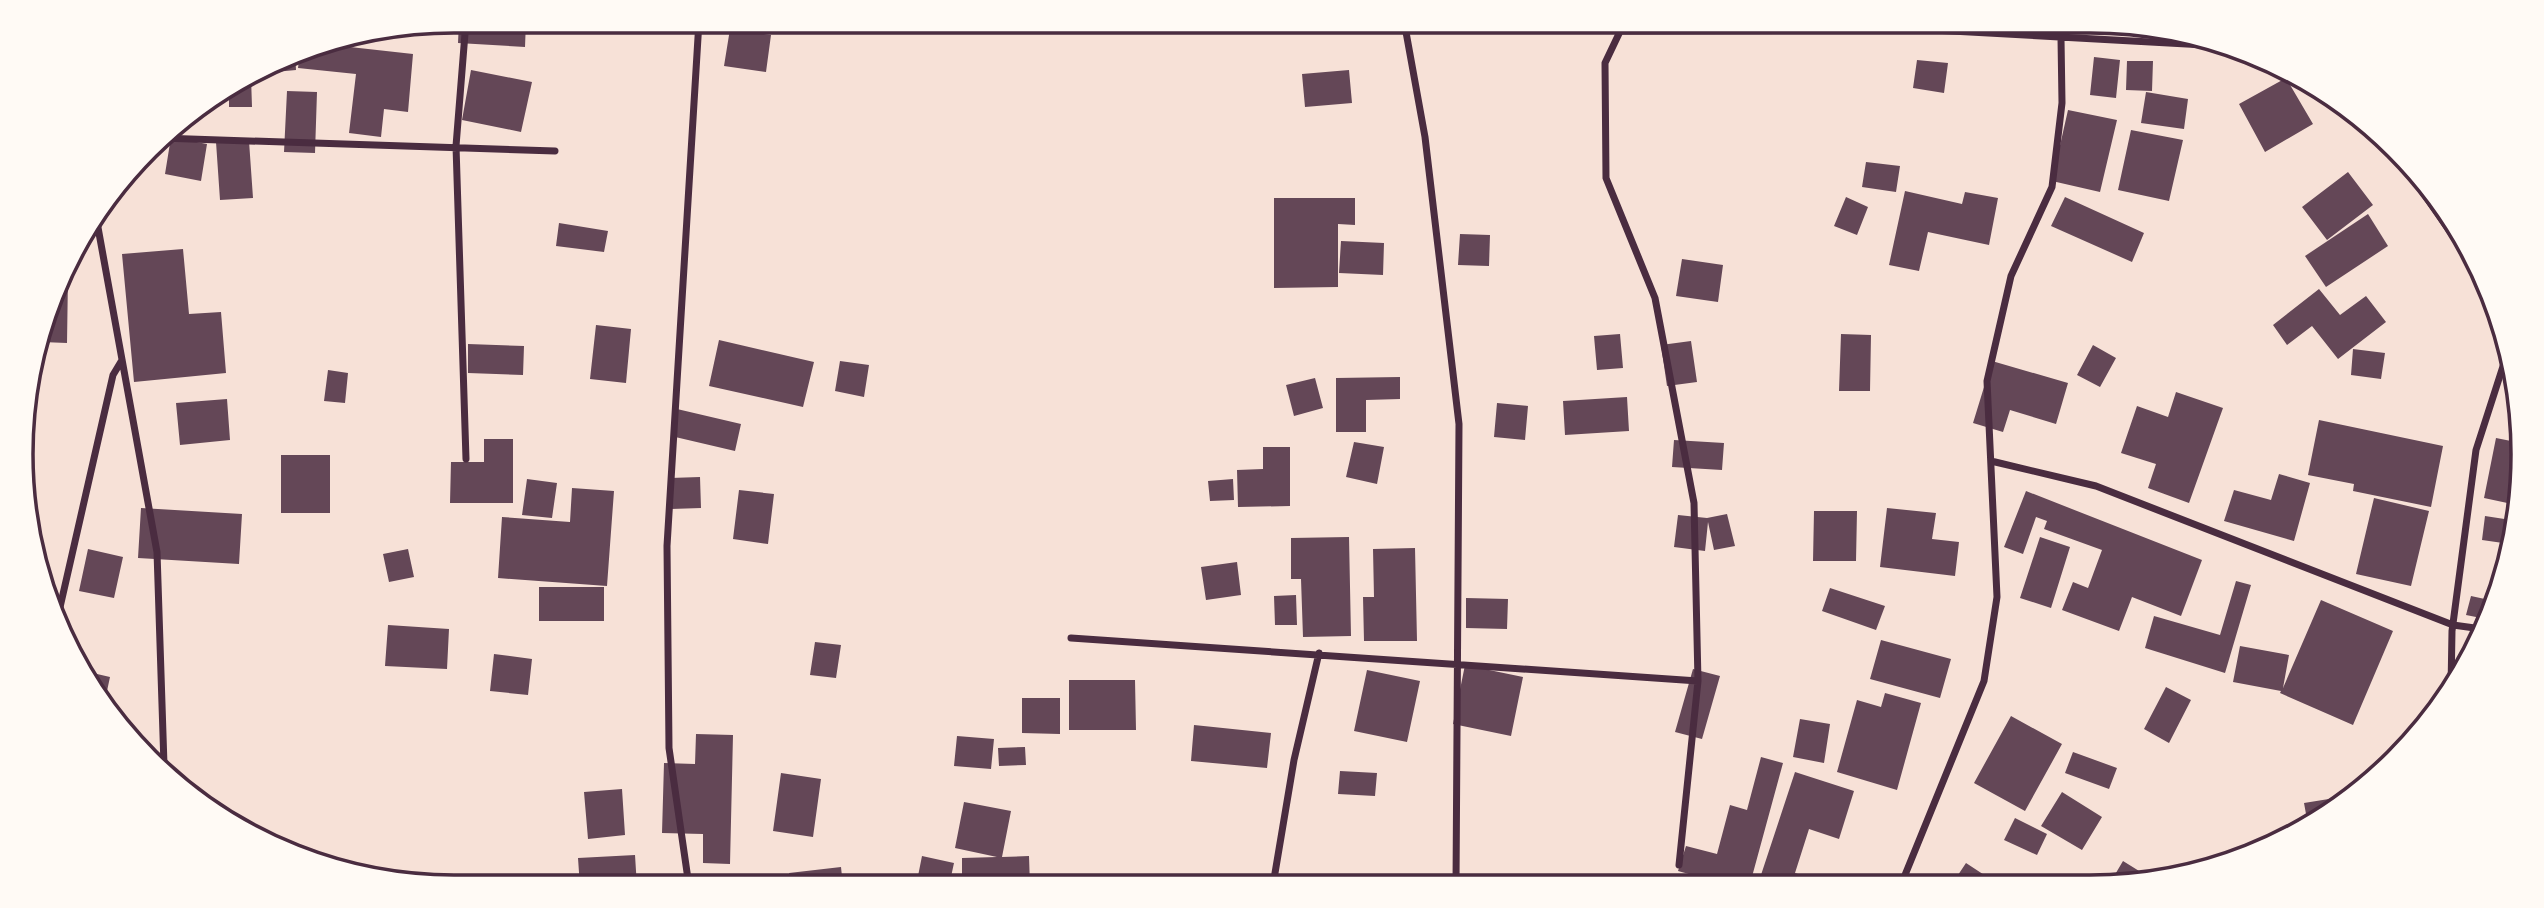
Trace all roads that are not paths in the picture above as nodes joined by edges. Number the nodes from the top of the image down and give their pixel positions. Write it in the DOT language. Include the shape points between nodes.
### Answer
graph roads {
  1 [pos="465,33"];
  2 [pos="698,33"];
  3 [pos="1406,33"];
  4 [pos="1619,33"];
  5 [pos="1981,33"];
  6 [pos="2061,38"];
  7 [pos="2184,44"];
  8 [pos="177,138"];
  9 [pos="456,146"];
  10 [pos="555,151"];
  11 [pos="98,230"];
  12 [pos="122,360"];
  13 [pos="2502,367"];
  14 [pos="466,459"];
  15 [pos="1991,461"];
  16 [pos="61,603"];
  17 [pos="2453,625"];
  18 [pos="2473,628"];
  19 [pos="1071,638"];
  20 [pos="1319,653"];
  21 [pos="1458,665"];
  22 [pos="2452,668"];
  23 [pos="1698,681"];
  24 [pos="164,759"];
  25 [pos="1679,865"];
  26 [pos="687,875"];
  27 [pos="1275,875"];
  28 [pos="1456,875"];
  29 [pos="1905,875"];
  1 -- 9 [label="street"];
  2 -- 26 [label="street" via="667,546 669,748"];
  3 -- 21 [label="street" via="1425,137 1459,424"];
  4 -- 23 [label="street" via="1605,63 1606,178 1655,298 1694,503"];
  5 -- 6 [label="street"];
  6 -- 7 [label="street"];
  6 -- 15 [label="street" via="2062,103 2052,187 2011,276 1987,381"];
  8 -- 9 [label="street"];
  9 -- 10 [label="street"];
  9 -- 14 [label="street"];
  11 -- 12 [label="street"];
  12 -- 16 [label="street" via="113,375"];
  12 -- 24 [label="street" via="157,552"];
  13 -- 17 [label="street" via="2476,450"];
  15 -- 17 [label="street" via="2096,486"];
  15 -- 29 [label="street" via="1997,597 1984,681"];
  17 -- 18 [label="street"];
  17 -- 22 [label="street"];
  19 -- 20 [label="street"];
  20 -- 21 [label="street"];
  20 -- 27 [label="street" via="1294,760"];
  21 -- 23 [label="street"];
  21 -- 28 [label="street"];
  23 -- 25 [label="street"];
}
